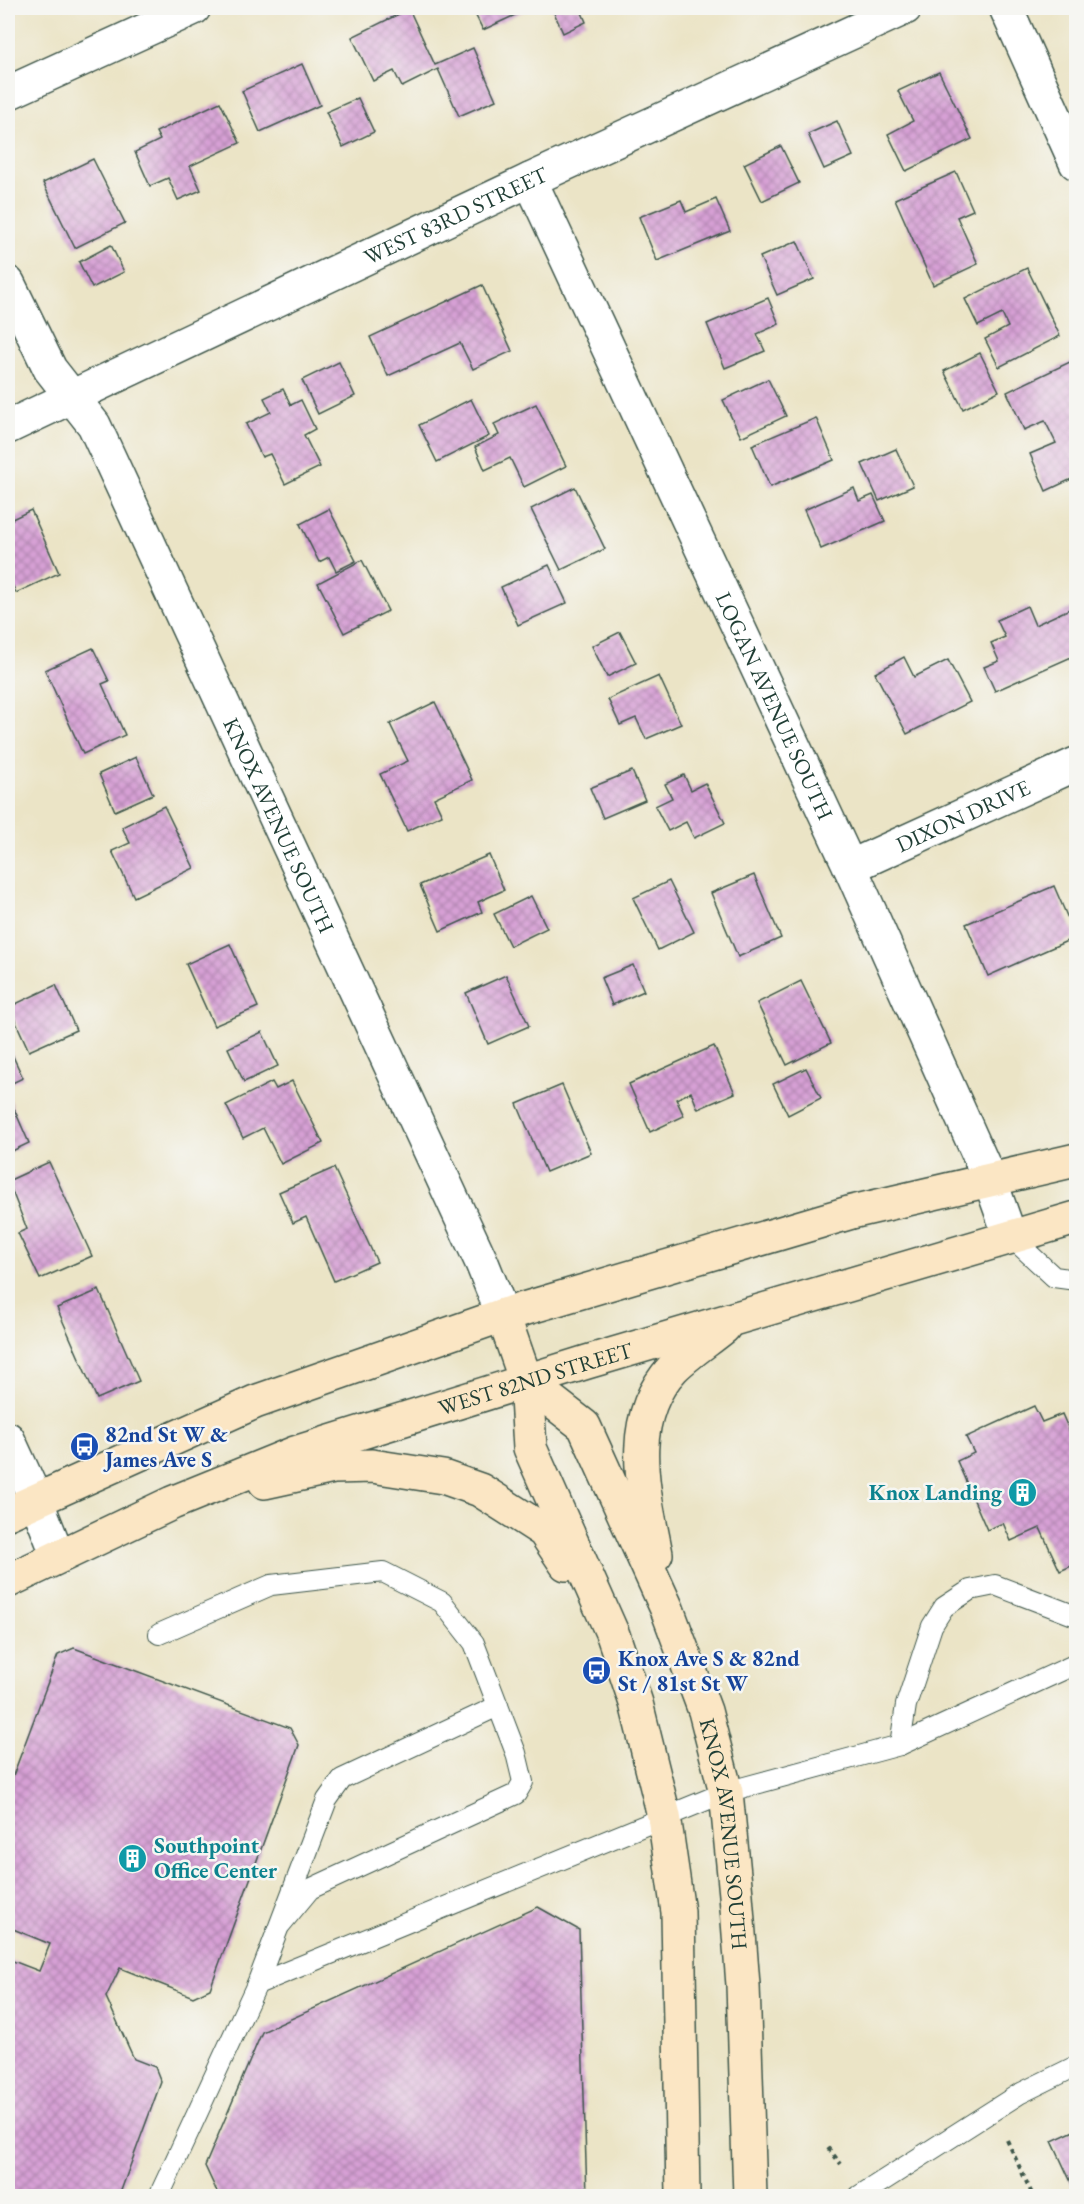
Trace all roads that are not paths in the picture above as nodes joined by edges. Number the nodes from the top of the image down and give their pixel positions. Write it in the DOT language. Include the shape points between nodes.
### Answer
graph roads {
  1 [pos="194,8"];
  2 [pos="905,8"];
  3 [pos="1006,8"];
  4 [pos="8,93"];
  5 [pos="1077,163"];
  6 [pos="530,180"];
  7 [pos="8,283"];
  8 [pos="73,397"];
  9 [pos="8,427"];
  10 [pos="1077,764"];
  11 [pos="850,867"];
  12 [pos="1077,1160"];
  13 [pos="990,1180"];
  14 [pos="1077,1218"];
  15 [pos="1010,1236"];
  16 [pos="1077,1280"];
  17 [pos="502,1315"];
  18 [pos="736,1318"];
  19 [pos="526,1380"];
  20 [pos="8,1439"];
  21 [pos="172,1503"];
  22 [pos="22,1506"];
  23 [pos="58,1557"];
  24 [pos="8,1581"];
  25 [pos="667,1609"];
  26 [pos="1077,1616"];
  27 [pos="159,1634"];
  28 [pos="613,1635"];
  29 [pos="1077,1664"];
  30 [pos="498,1706"];
  31 [pos="900,1745"];
  32 [pos="726,1792"];
  33 [pos="664,1816"];
  34 [pos="281,1924"];
  35 [pos="257,1984"];
  36 [pos="1077,2066"];
  37 [pos="159,2196"];
  38 [pos="683,2196"];
  39 [pos="750,2196"];
  40 [pos="860,2196"];
  1 -- 4 [label="street"];
  2 -- 6 [label="street, WEST 83RD STREET"];
  3 -- 5 [label="street"];
  6 -- 8 [label="street, WEST 83RD STREET"];
  6 -- 11 [label="street, LOGAN AVENUE SOUTH"];
  7 -- 8 [label="street, KNOX AVENUE SOUTH" via="50,369"];
  8 -- 9 [label="street, WEST 83RD STREET"];
  8 -- 17 [label="street, KNOX AVENUE SOUTH" via="94,425 482,1263"];
  10 -- 11 [label="street, DIXON DRIVE"];
  11 -- 13 [label="street, LOGAN AVENUE SOUTH"];
  12 -- 13 [label="street"];
  13 -- 15 [label="street, LOGAN AVENUE SOUTH"];
  13 -- 17 [label="street" via="852,1212"];
  14 -- 15 [label="street, WEST 82ND STREET"];
  15 -- 16 [label="lane" via="1054,1277"];
  15 -- 18 [label="street, WEST 82ND STREET"];
  17 -- 19 [label="street, KNOX AVENUE SOUTH"];
  17 -- 22 [label="street" via="255,1401"];
  18 -- 19 [label="street, WEST 82ND STREET"];
  18 -- 25 [label="street" via="674,1368 657,1390 645,1416 641,1476"];
  19 -- 21 [label="street, WEST 82ND STREET" via="296,1453"];
  19 -- 25 [label="street, KNOX AVENUE SOUTH" via="584,1425"];
  19 -- 28 [label="street, KNOX AVENUE SOUTH" via="530,1448"];
  20 -- 22 [label="street"];
  21 -- 23 [label="street, WEST 82ND STREET"];
  21 -- 28 [label="street" via="334,1467 372,1466 443,1477 480,1490 544,1531"];
  22 -- 23 [label="street"];
  23 -- 24 [label="street, WEST 82ND STREET"];
  25 -- 32 [label="street, KNOX AVENUE SOUTH" via="705,1711"];
  26 -- 31 [label="lane" via="995,1585 970,1590 944,1607 932,1626 906,1705"];
  27 -- 30 [label="lane" via="271,1585 383,1572 442,1602 474,1643"];
  28 -- 33 [label="street, KNOX AVENUE SOUTH" via="636,1702"];
  29 -- 31 [label="lane"];
  30 -- 34 [label="lane" via="342,1779 327,1800"];
  30 -- 34 [label="lane" via="523,1782 516,1794 310,1889"];
  31 -- 32 [label="lane"];
  32 -- 33 [label="lane"];
  32 -- 39 [label="street, KNOX AVENUE SOUTH" via="743,1985"];
  33 -- 35 [label="lane"];
  33 -- 38 [label="street, KNOX AVENUE SOUTH" via="678,1912"];
  34 -- 35 [label="lane"];
  35 -- 37 [label="lane"];
  36 -- 40 [label="lane" via="1018,2094"];
}
